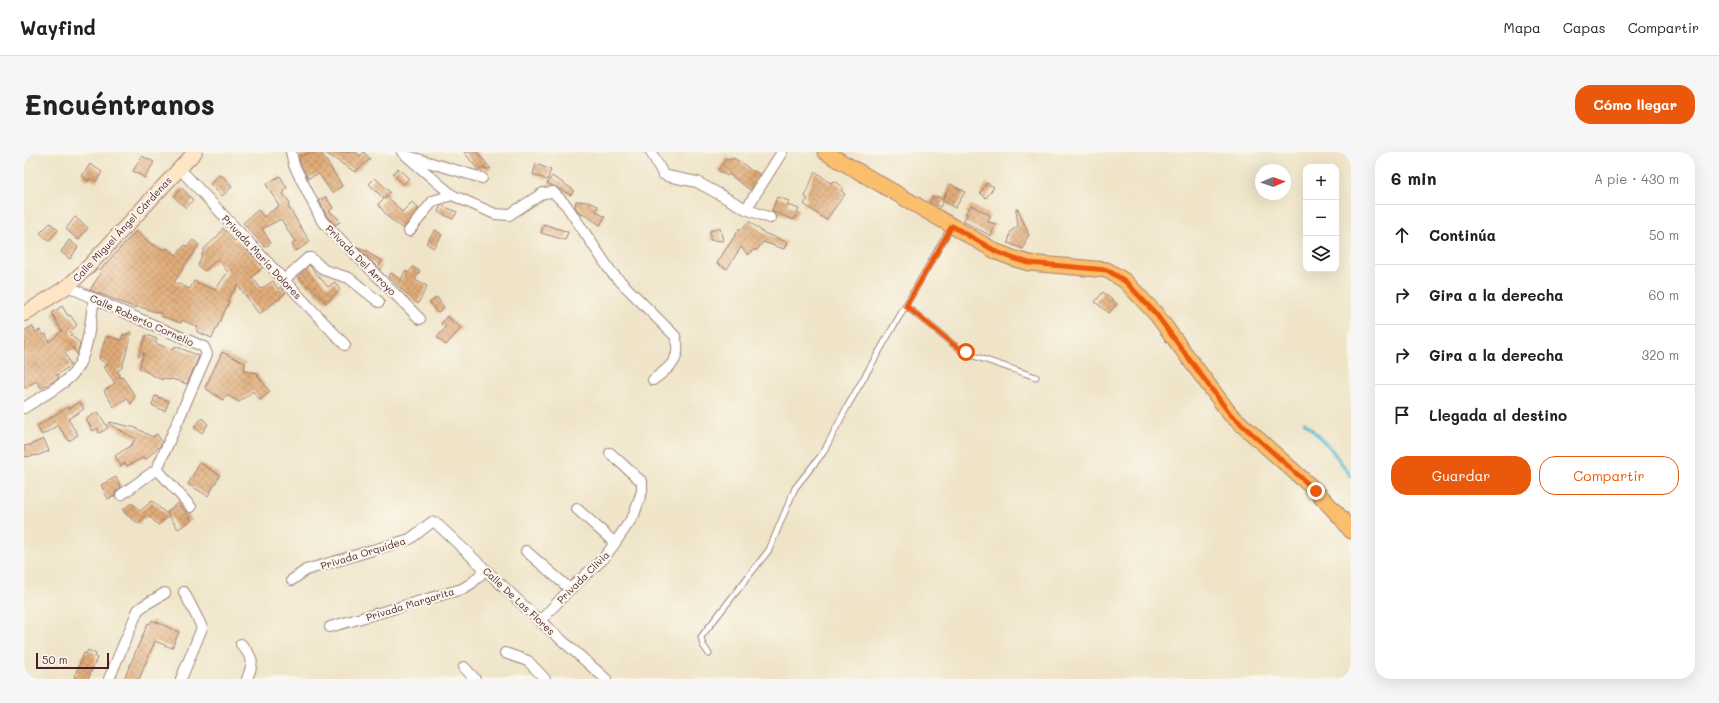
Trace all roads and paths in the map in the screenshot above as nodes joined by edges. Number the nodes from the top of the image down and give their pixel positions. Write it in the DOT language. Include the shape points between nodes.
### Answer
graph roads {
  1 [pos="195,152"];
  2 [pos="291,152"];
  3 [pos="651,152"];
  4 [pos="782,152"];
  5 [pos="825,152"];
  6 [pos="404,154"];
  7 [pos="179,168"];
  8 [pos="482,178"];
  9 [pos="452,195"];
  10 [pos="746,209"];
  11 [pos="770,218"];
  12 [pos="952,226"];
  13 [pos="409,231"];
  14 [pos="284,280"];
  15 [pos="68,286"];
  16 [pos="94,299"];
  17 [pos="379,302"];
  18 [pos="906,306"];
  19 [pos="24,314"];
  20 [pos="420,318"];
  21 [pos="345,345"];
  22 [pos="1036,377"];
  23 [pos="653,380"];
  24 [pos="24,408"];
  25 [pos="610,453"];
  26 [pos="156,468"];
  27 [pos="121,495"];
  28 [pos="191,507"];
  29 [pos="577,509"];
  30 [pos="432,522"];
  31 [pos="1351,531"];
  32 [pos="615,543"];
  33 [pos="526,551"];
  34 [pos="485,570"];
  35 [pos="292,580"];
  36 [pos="570,589"];
  37 [pos="184,592"];
  38 [pos="165,593"];
  39 [pos="540,621"];
  40 [pos="330,627"];
  41 [pos="241,644"];
  42 [pos="505,653"];
  43 [pos="709,654"];
  44 [pos="464,667"];
  45 [pos="109,679"];
  46 [pos="181,679"];
  47 [pos="247,679"];
  48 [pos="475,679"];
  49 [pos="545,679"];
  50 [pos="606,679"];
  1 -- 7 [label="street, Calle Miguel Ángel Cárdenas"];
  2 -- 20 [label="street, Privada Del Arroyo" via="294,165 322,221"];
  3 -- 10 [label="street" via="663,174 697,182"];
  4 -- 10 [label="street"];
  5 -- 12 [label="main road"];
  6 -- 8 [label="street"];
  6 -- 9 [label="street"];
  7 -- 14 [label="street, Privada María Dolores"];
  7 -- 15 [label="street, Calle Miguel Ángel Cárdenas"];
  9 -- 13 [label="street" via="433,201"];
  9 -- 23 [label="street" via="495,214 509,216 543,193 553,192 566,205 612,273 675,336 677,356 667,370"];
  10 -- 11 [label="street"];
  12 -- 18 [label="lane"];
  12 -- 31 [label="main road" via="997,252 1015,259 1029,263 1107,270 1125,281 1156,314 1230,414 1316,491"];
  14 -- 17 [label="street" via="311,258 324,270 349,278"];
  14 -- 21 [label="street, Privada María Dolores"];
  15 -- 16 [label="street, Calle Roberto Cornelio"];
  15 -- 19 [label="street, Calle Miguel Ángel Cárdenas"];
  16 -- 24 [label="street" via="79,366 70,377"];
  16 -- 26 [label="street, Calle Roberto Cornelio" via="207,350"];
  18 -- 22 [label="lane" via="966,352"];
  18 -- 43 [label="lane" via="823,453 795,488 769,550 701,637"];
  25 -- 32 [label="street, Privada Clivia" via="642,482 643,487 634,516"];
  26 -- 27 [label="street"];
  26 -- 28 [label="street"];
  29 -- 32 [label="street"];
  30 -- 34 [label="street, Calle De Las Flores"];
  30 -- 35 [label="street, Privada Orquídea" via="410,539 306,570"];
  32 -- 36 [label="street, Privada Clivia"];
  33 -- 36 [label="street"];
  34 -- 39 [label="street, Calle De Las Flores"];
  34 -- 40 [label="street, Privada Margarita" via="472,583 462,588"];
  36 -- 39 [label="street, Privada Clivia"];
  37 -- 46 [label="street" via="202,628"];
  38 -- 45 [label="street" via="138,610"];
  39 -- 50 [label="street, Calle De Las Flores"];
  41 -- 47 [label="street" via="252,658"];
  42 -- 49 [label="street" via="528,662"];
  44 -- 48 [label="street"];
}
